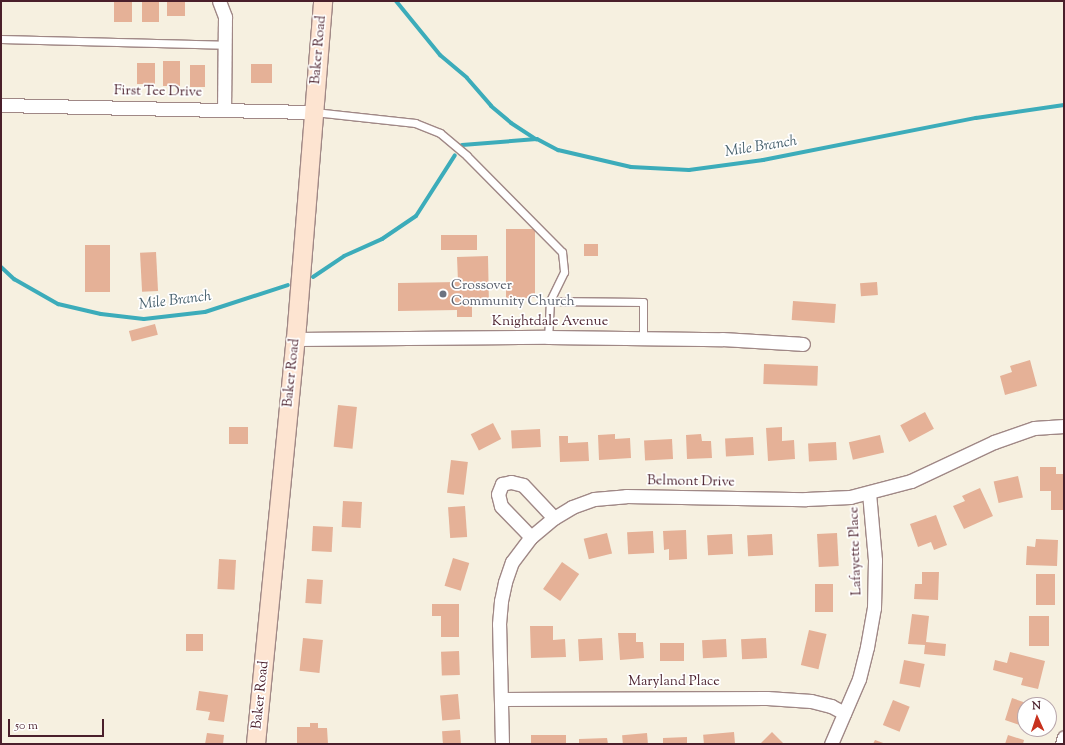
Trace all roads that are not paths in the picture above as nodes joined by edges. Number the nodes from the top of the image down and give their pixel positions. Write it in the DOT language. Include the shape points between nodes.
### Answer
graph roads {
  1 [pos="219,1"];
  2 [pos="323,1"];
  3 [pos="1,39"];
  4 [pos="224,45"];
  5 [pos="1,105"];
  6 [pos="224,109"];
  7 [pos="314,112"];
  8 [pos="550,301"];
  9 [pos="548,337"];
  10 [pos="643,338"];
  11 [pos="296,339"];
  12 [pos="803,344"];
  13 [pos="1064,426"];
  14 [pos="869,493"];
  15 [pos="554,518"];
  16 [pos="531,537"];
  17 [pos="501,699"];
  18 [pos="844,713"];
  19 [pos="1064,737"];
  20 [pos="256,744"];
  21 [pos="502,744"];
  22 [pos="831,744"];
  23 [pos="1062,744"];
  1 -- 4 [label="street" via="224,17"];
  2 -- 7 [label="street, Baker Road"];
  3 -- 4 [label="lane"];
  4 -- 6 [label="street"];
  5 -- 6 [label="street, First Tee Drive"];
  6 -- 7 [label="street, First Tee Drive"];
  7 -- 8 [label="lane" via="415,123 440,133 467,156 562,252 564,272"];
  7 -- 11 [label="street, Baker Road"];
  8 -- 9 [label="lane"];
  8 -- 10 [label="lane" via="643,302"];
  9 -- 10 [label="street, Knightdale Avenue"];
  9 -- 11 [label="street, Knightdale Avenue"];
  10 -- 12 [label="street, Knightdale Avenue"];
  11 -- 20 [label="street, Baker Road"];
  13 -- 14 [label="street, Belmont Drive" via="1034,428 994,442 911,481"];
  14 -- 15 [label="street, Belmont Drive" via="806,500 626,496 594,499 572,507"];
  14 -- 18 [label="street, Lafayette Place" via="875,560 874,608 859,679"];
  15 -- 16 [label="street, Belmont Drive"];
  15 -- 16 [label="street" via="523,485 511,482 502,484 498,494 501,506"];
  16 -- 17 [label="street, Belmont Drive" via="512,562 501,601"];
  17 -- 18 [label="street, Maryland Place" via="767,698 811,701 831,706"];
  17 -- 21 [label="street, Belmont Drive"];
  18 -- 22 [label="street, Lafayette Place"];
  19 -- 23 [label="street"];
}
